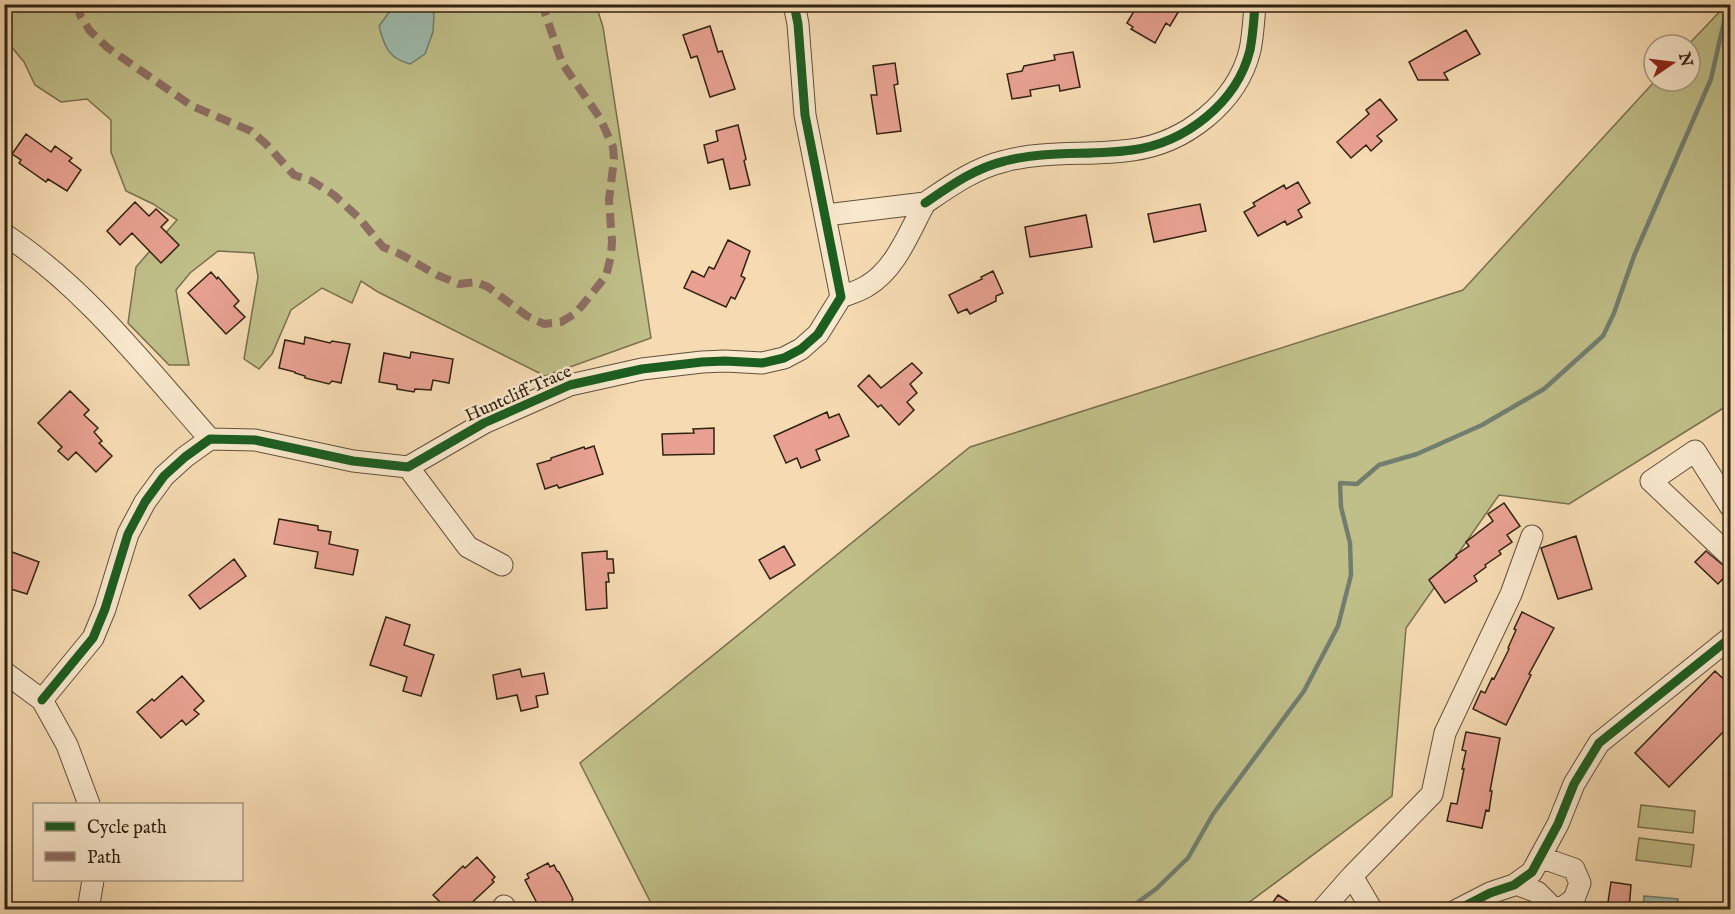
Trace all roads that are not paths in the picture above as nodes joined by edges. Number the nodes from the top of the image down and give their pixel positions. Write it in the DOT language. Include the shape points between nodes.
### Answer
graph roads {
  1 [pos="794,4"];
  2 [pos="1256,4"];
  3 [pos="925,203"];
  4 [pos="826,215"];
  5 [pos="4,234"];
  6 [pos="841,297"];
  7 [pos="210,439"];
  8 [pos="408,467"];
  9 [pos="1731,506"];
  10 [pos="1532,536"];
  11 [pos="1731,556"];
  12 [pos="502,565"];
  13 [pos="1731,638"];
  14 [pos="4,672"];
  15 [pos="42,700"];
  16 [pos="89,803"];
  17 [pos="1540,857"];
  18 [pos="1352,876"];
  19 [pos="93,881"];
  20 [pos="1516,884"];
  21 [pos="88,909"];
  22 [pos="501,909"];
  23 [pos="507,909"];
  24 [pos="1322,909"];
  25 [pos="1372,909"];
  26 [pos="1456,909"];
  1 -- 4 [label="street" via="806,116"];
  2 -- 3 [label="street" via="1250,51 1239,78 1223,102 1194,128 1162,144 1132,150 1004,161 965,176"];
  3 -- 4 [label="street"];
  3 -- 6 [label="street" via="884,273"];
  4 -- 6 [label="street"];
  5 -- 7 [label="street" via="62,278 104,318"];
  6 -- 8 [label="street, Huntcliff Trace" via="818,334 784,358 762,363 725,361 642,369 570,385 484,423"];
  7 -- 8 [label="street" via="255,440 353,461"];
  7 -- 15 [label="street" via="164,476 145,502 128,534 93,638"];
  8 -- 12 [label="street" via="468,547"];
  9 -- 11 [label="street" via="1695,451 1651,481"];
  10 -- 18 [label="street" via="1511,594 1445,733 1432,794"];
  13 -- 17 [label="street" via="1599,743 1574,784"];
  14 -- 15 [label="street"];
  15 -- 16 [label="street" via="67,745"];
  17 -- 20 [label="street" via="1532,872"];
  17 -- 20 [label="street" via="1575,869 1580,883 1574,898 1562,908 1551,906 1537,892"];
  18 -- 24 [label="street"];
  18 -- 25 [label="street"];
  19 -- 21 [label="street"];
  20 -- 26 [label="street"];
  22 -- 23 [label="street"];
}
